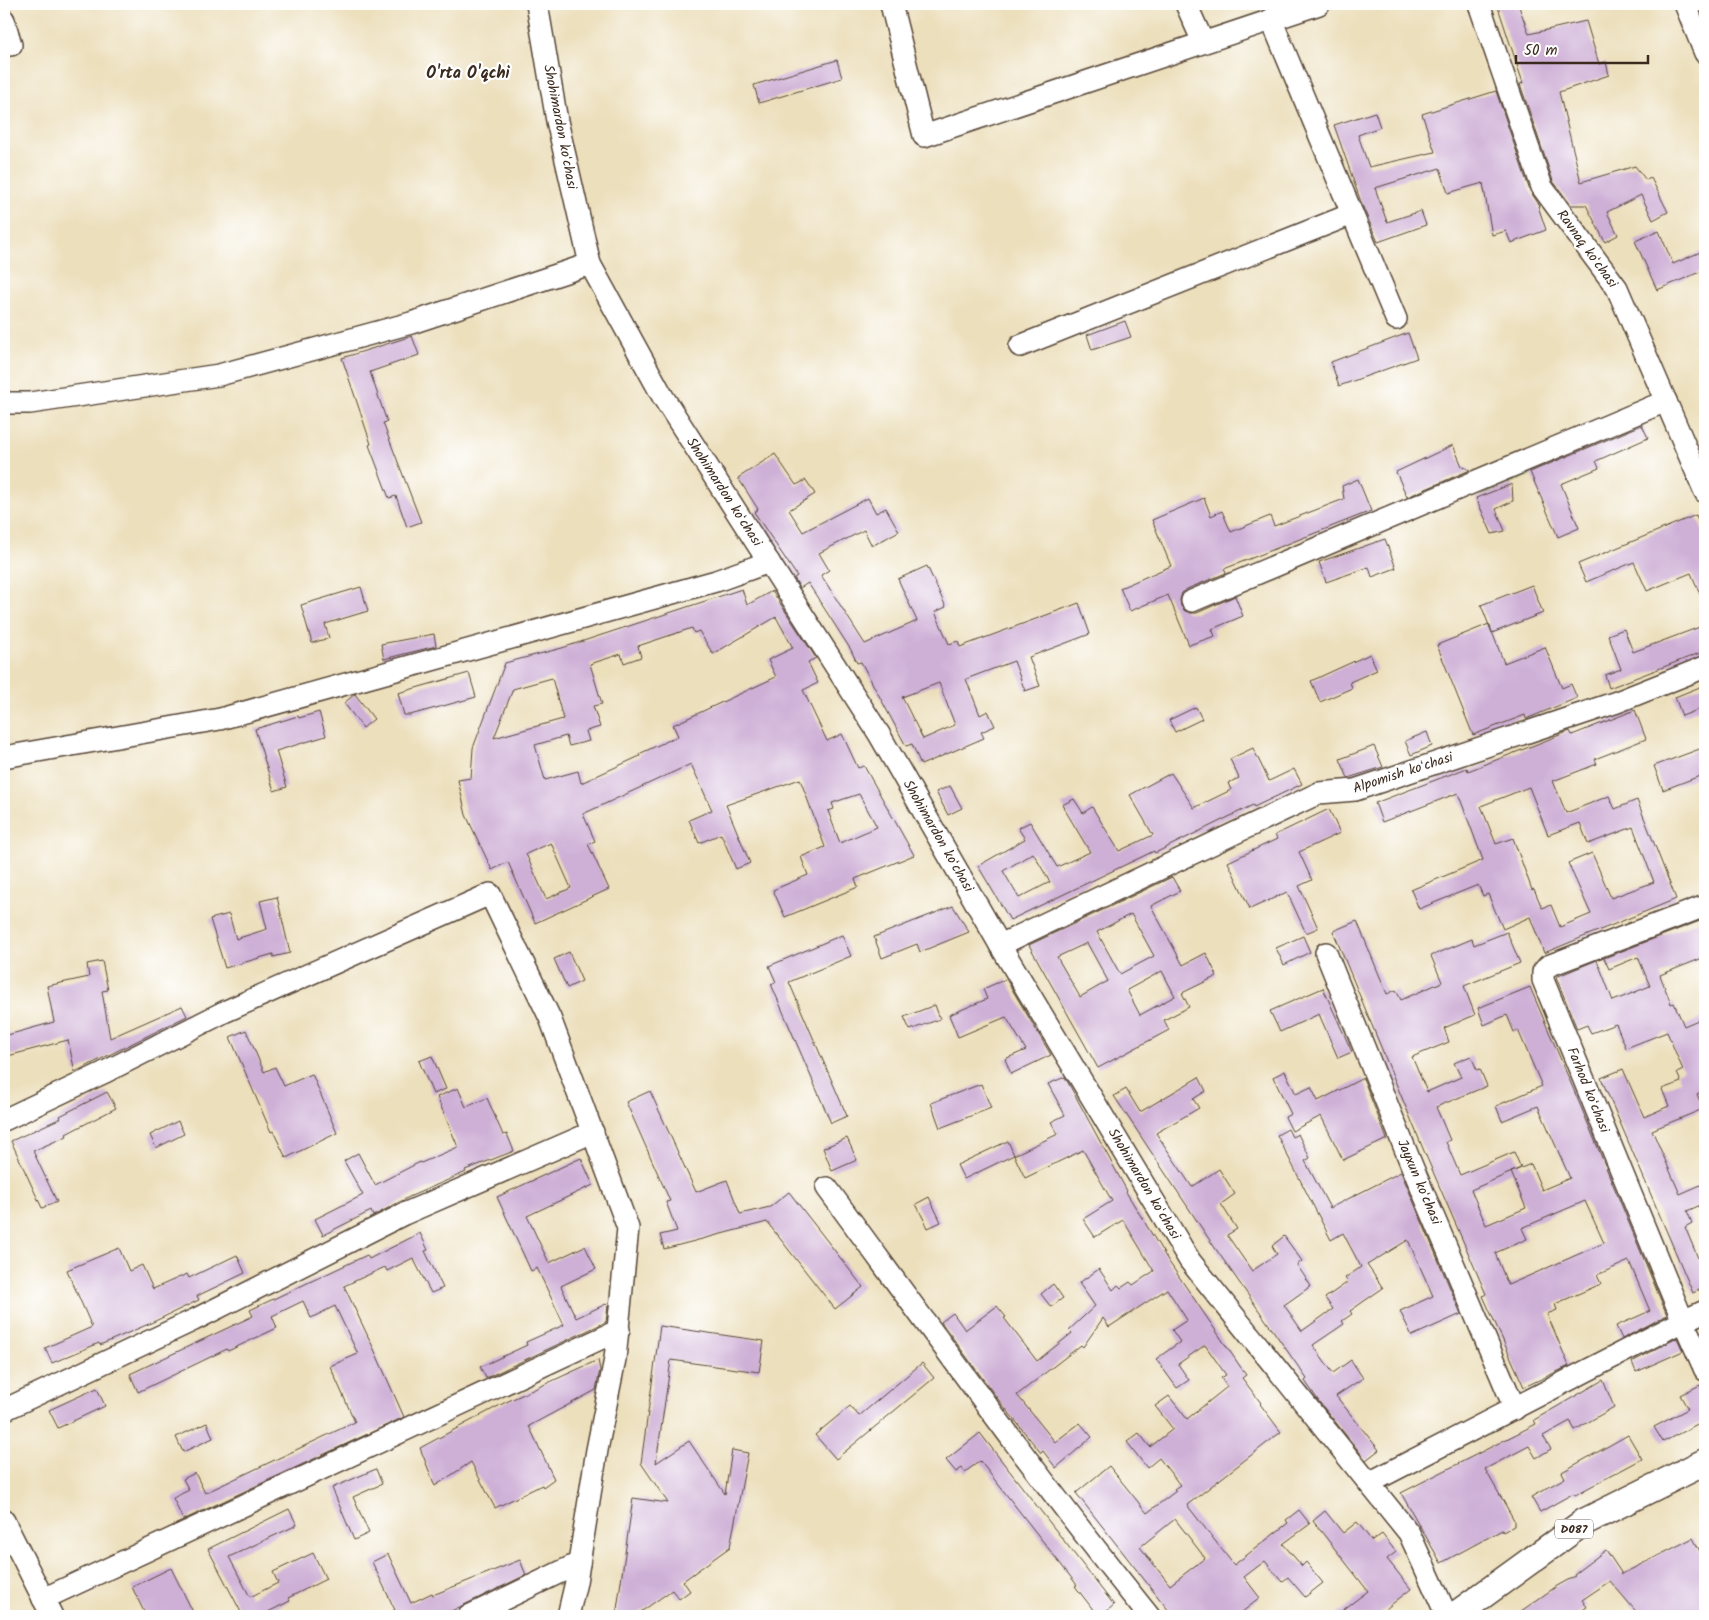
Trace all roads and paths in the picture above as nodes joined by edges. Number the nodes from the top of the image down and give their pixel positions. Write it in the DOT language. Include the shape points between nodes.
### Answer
graph roads {
  1 [pos="537,4"];
  2 [pos="892,4"];
  3 [pos="1186,4"];
  4 [pos="1319,4"];
  5 [pos="1479,4"];
  6 [pos="1685,4"];
  7 [pos="4,20"];
  8 [pos="1271,20"];
  9 [pos="1203,42"];
  10 [pos="12,45"];
  11 [pos="1705,53"];
  12 [pos="1352,214"];
  13 [pos="590,264"];
  14 [pos="1396,319"];
  15 [pos="1020,346"];
  16 [pos="1666,401"];
  17 [pos="4,403"];
  18 [pos="1699,460"];
  19 [pos="1705,492"];
  20 [pos="768,562"];
  21 [pos="1192,600"];
  22 [pos="1705,667"];
  23 [pos="4,757"];
  24 [pos="1705,906"];
  25 [pos="1000,945"];
  26 [pos="1326,953"];
  27 [pos="4,1120"];
  28 [pos="593,1132"];
  29 [pos="827,1188"];
  30 [pos="1705,1311"];
  31 [pos="1683,1321"];
  32 [pos="618,1330"];
  33 [pos="1705,1370"];
  34 [pos="1515,1409"];
  35 [pos="4,1410"];
  36 [pos="1705,1462"];
  37 [pos="1369,1483"];
  38 [pos="4,1521"];
  39 [pos="579,1563"];
  40 [pos="48,1607"];
  41 [pos="469,1616"];
  42 [pos="568,1616"];
  43 [pos="1149,1616"];
  44 [pos="1447,1616"];
  45 [pos="1454,1616"];
  1 -- 13 [label="street, Shohimardon koʻchasi" via="557,122"];
  2 -- 9 [label="street" via="924,136"];
  3 -- 9 [label="street"];
  4 -- 8 [label="street"];
  5 -- 16 [label="street, Ravnaq koʻchasi" via="1542,187 1616,288"];
  6 -- 11 [label="street"];
  7 -- 10 [label="street"];
  8 -- 9 [label="street"];
  8 -- 12 [label="street"];
  12 -- 14 [label="street"];
  12 -- 15 [label="street"];
  13 -- 17 [label="street" via="410,322 218,374 30,404"];
  13 -- 20 [label="street, Shohimardon koʻchasi" via="663,397"];
  16 -- 18 [label="street, Ravnaq koʻchasi"];
  16 -- 21 [label="street"];
  18 -- 19 [label="street, Ravnaq koʻchasi"];
  20 -- 23 [label="street" via="716,581 220,719"];
  20 -- 25 [label="street, Shohimardon koʻchasi" via="880,734"];
  22 -- 25 [label="street, Alpomish koʻchasi" via="1617,702 1355,790 1319,793"];
  24 -- 31 [label="street, Farhod koʻchasi" via="1548,966 1543,972 1543,980"];
  25 -- 37 [label="street, Shohimardon koʻchasi" via="1190,1261"];
  26 -- 34 [label="street, Jayxun koʻchasi"];
  27 -- 28 [label="street" via="224,1012 490,894 550,1018"];
  28 -- 32 [label="street" via="628,1228"];
  28 -- 35 [label="street" via="404,1214 194,1320"];
  29 -- 43 [label="street" via="989,1409"];
  30 -- 31 [label="street"];
  31 -- 33 [label="street, Farhod koʻchasi"];
  31 -- 34 [label="street"];
  32 -- 39 [label="street"];
  32 -- 40 [label="street"];
  34 -- 37 [label="street"];
  36 -- 45 [label="main road, D087" via="1584,1522"];
  37 -- 44 [label="street, Shohimardon koʻchasi" via="1409,1533"];
  38 -- 40 [label="street"];
  39 -- 41 [label="street"];
  39 -- 42 [label="street"];
}
